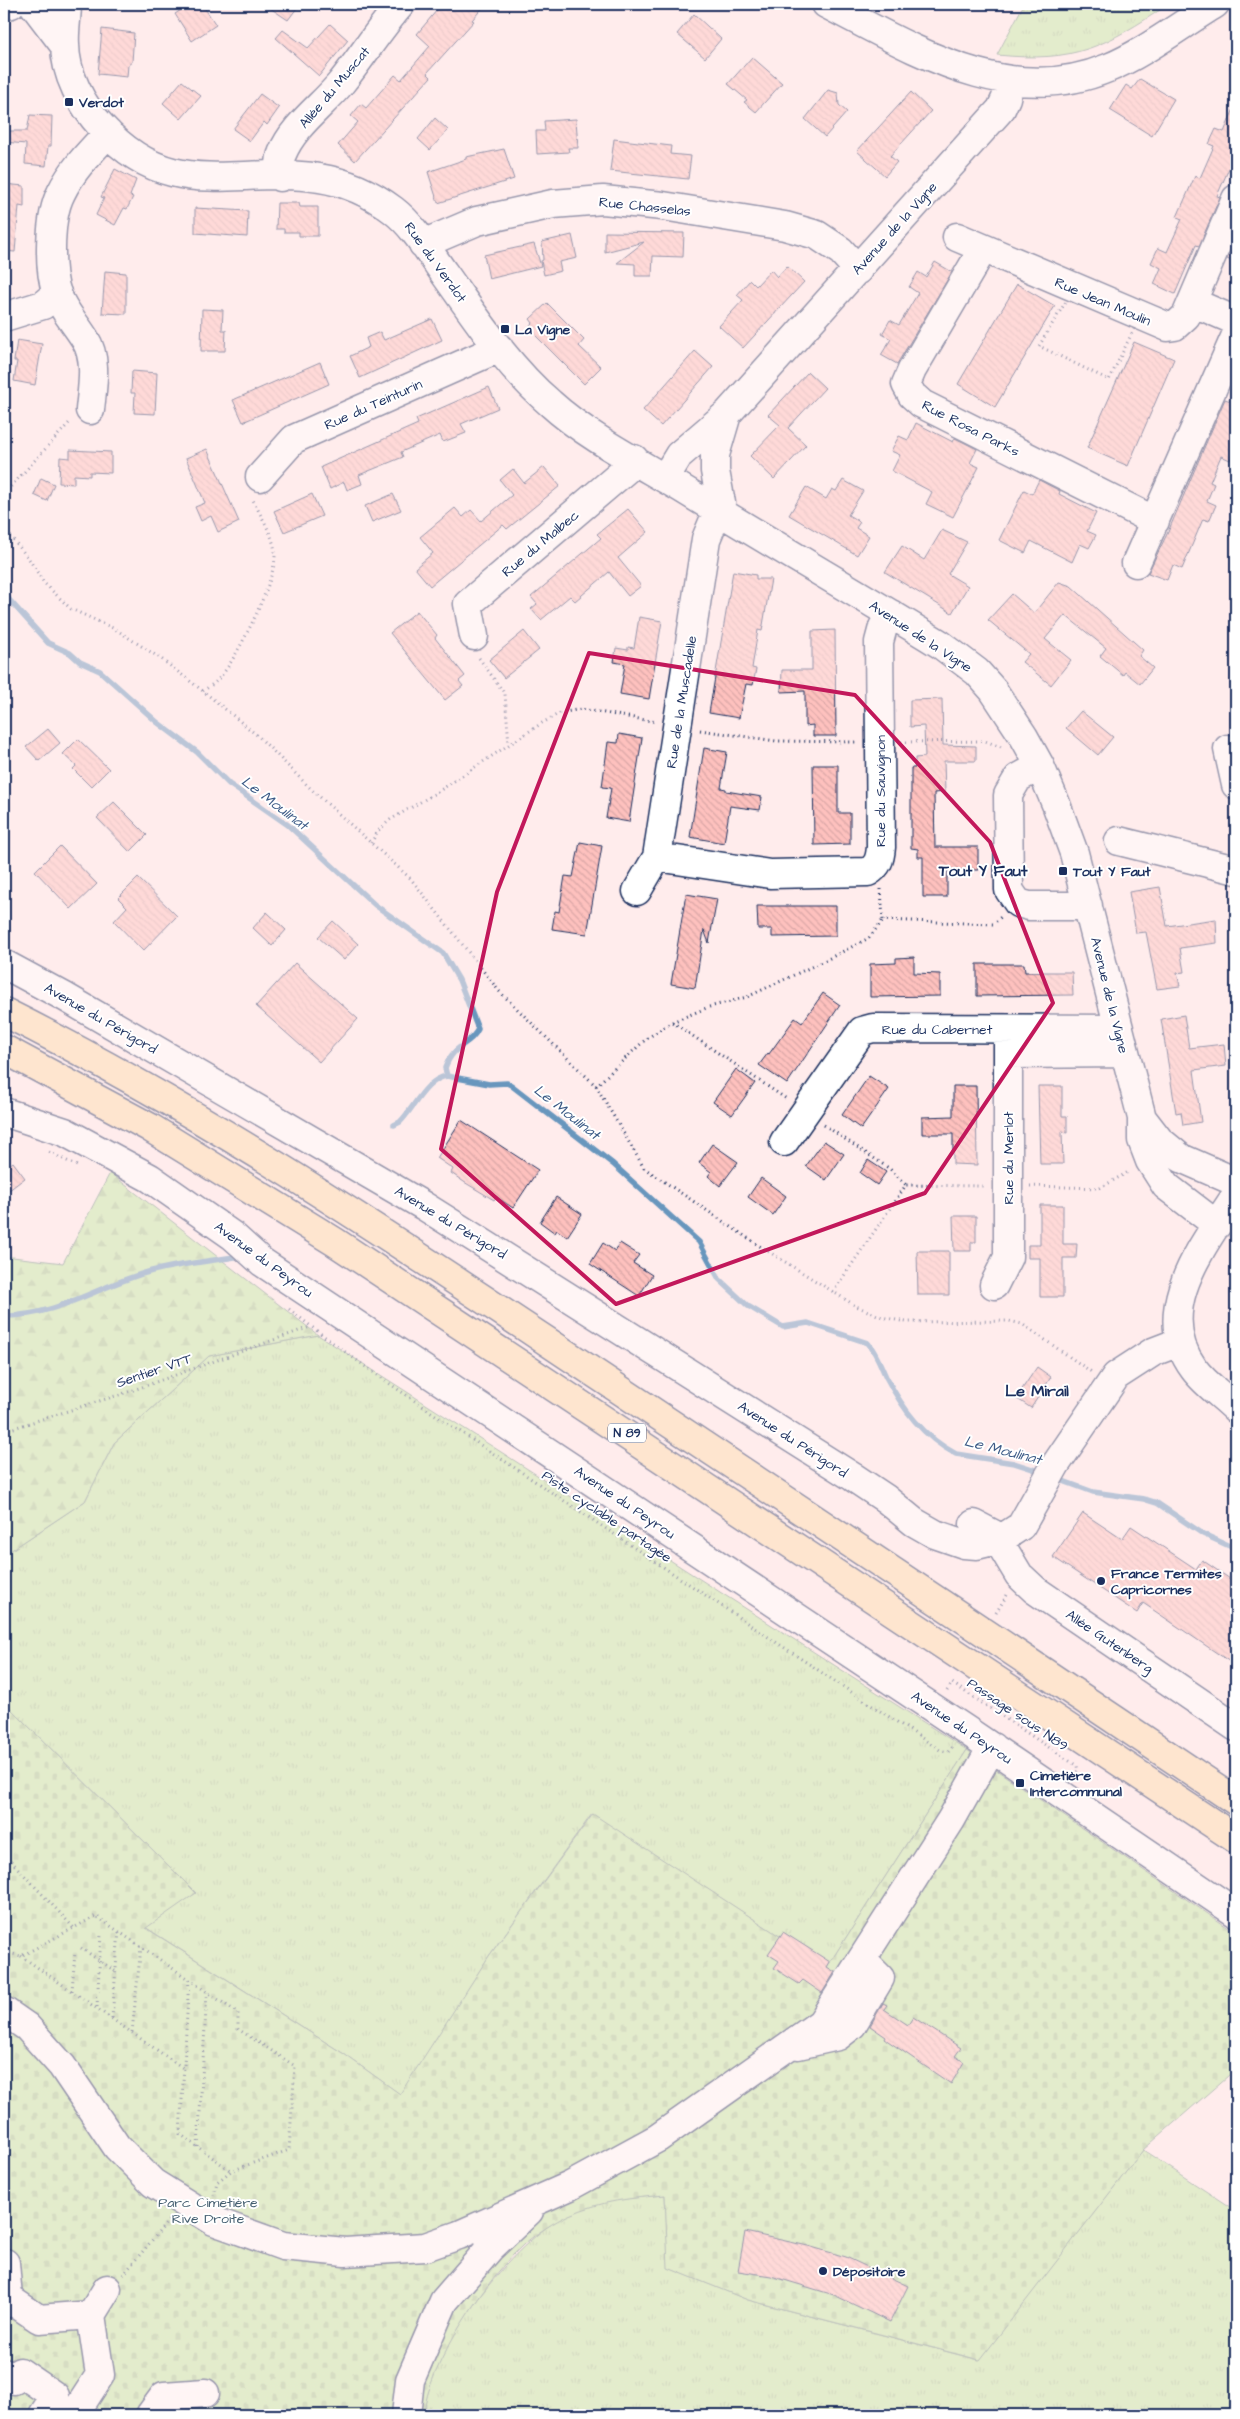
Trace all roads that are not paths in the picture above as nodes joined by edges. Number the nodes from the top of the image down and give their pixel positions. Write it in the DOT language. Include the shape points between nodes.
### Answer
graph roads {
  1 [pos="10,4"];
  2 [pos="33,4"];
  3 [pos="68,4"];
  4 [pos="402,4"];
  5 [pos="826,4"];
  6 [pos="1215,4"];
  7 [pos="4,6"];
  8 [pos="65,46"];
  9 [pos="1010,80"];
  10 [pos="108,133"];
  11 [pos="280,177"];
  12 [pos="1236,199"];
  13 [pos="957,237"];
  14 [pos="423,244"];
  15 [pos="983,249"];
  16 [pos="858,270"];
  17 [pos="57,293"];
  18 [pos="1192,302"];
  19 [pos="4,317"];
  20 [pos="1236,321"];
  21 [pos="1236,335"];
  22 [pos="499,348"];
  23 [pos="90,410"];
  24 [pos="727,414"];
  25 [pos="634,459"];
  26 [pos="260,477"];
  27 [pos="664,478"];
  28 [pos="719,511"];
  29 [pos="1155,521"];
  30 [pos="1136,563"];
  31 [pos="891,614"];
  32 [pos="474,636"];
  33 [pos="1228,749"];
  34 [pos="1040,766"];
  35 [pos="1236,785"];
  36 [pos="1119,841"];
  37 [pos="656,857"];
  38 [pos="1236,870"];
  39 [pos="637,891"];
  40 [pos="1088,906"];
  41 [pos="4,964"];
  42 [pos="4,1012"];
  43 [pos="1008,1041"];
  44 [pos="1122,1041"];
  45 [pos="4,1049"];
  46 [pos="4,1112"];
  47 [pos="1142,1118"];
  48 [pos="784,1142"];
  49 [pos="1236,1182"];
  50 [pos="1236,1195"];
  51 [pos="1216,1225"];
  52 [pos="994,1285"];
  53 [pos="1179,1342"];
  54 [pos="1236,1409"];
  55 [pos="1049,1475"];
  56 [pos="886,1499"];
  57 [pos="1022,1505"];
  58 [pos="974,1524"];
  59 [pos="998,1541"];
  60 [pos="1236,1727"];
  61 [pos="992,1747"];
  62 [pos="1236,1801"];
  63 [pos="1236,1839"];
  64 [pos="1236,1913"];
  65 [pos="4,2011"];
  66 [pos="542,2198"];
  67 [pos="5,2263"];
  68 [pos="113,2284"];
  69 [pos="6,2301"];
  70 [pos="92,2315"];
  71 [pos="4,2374"];
  72 [pos="205,2392"];
  73 [pos="57,2413"];
  74 [pos="150,2415"];
  75 [pos="406,2415"];
  1 -- 7 [label="street"];
  2 -- 8 [label="street, Rue du Verdot"];
  3 -- 8 [label="street, Rue du Verdot"];
  4 -- 11 [label="street, Allée du Muscat" via="378,30 340,85 290,139 281,156"];
  5 -- 9 [label="street" via="936,60 970,72"];
  6 -- 9 [label="street" via="1108,68 1052,81"];
  8 -- 10 [label="street, Rue du Verdot" via="79,95"];
  9 -- 16 [label="street, Avenue de la Vigne" via="1001,109"];
  10 -- 11 [label="street, Rue du Verdot" via="142,159 184,175"];
  10 -- 17 [label="street" via="85,157 59,195 50,246"];
  11 -- 14 [label="street, Rue du Verdot" via="338,182 368,194 403,218"];
  12 -- 18 [label="street, Rue Jean Moulin"];
  13 -- 15 [label="street, Rue Jean Moulin"];
  14 -- 16 [label="street, Rue Chasselas" via="477,221 552,204 603,200 664,206 785,226 817,235 841,251"];
  14 -- 22 [label="street, Rue du Verdot"];
  15 -- 18 [label="street, Rue Jean Moulin" via="1161,326 1181,322"];
  15 -- 29 [label="street, Rue Rosa Parks" via="912,370 906,384 912,395 922,404"];
  16 -- 24 [label="street, Avenue de la Vigne"];
  17 -- 19 [label="street" via="43,305"];
  17 -- 23 [label="street" via="87,341 93,368"];
  18 -- 20 [label="street"];
  21 -- 29 [label="street"];
  22 -- 25 [label="street, Rue du Verdot" via="554,407"];
  22 -- 26 [label="street, Rue du Teinturin" via="294,439"];
  24 -- 27 [label="street, Avenue de la Vigne" via="679,455"];
  24 -- 28 [label="street, Avenue de la Vigne" via="715,455 721,503"];
  25 -- 27 [label="street, Rue du Verdot"];
  25 -- 32 [label="street, Rue du Malbec" via="628,468 468,604"];
  27 -- 28 [label="street, Rue du Verdot"];
  28 -- 31 [label="street, Avenue de la Vigne"];
  28 -- 37 [label="street, Rue de la Muscadelle" via="706,539"];
  29 -- 30 [label="street"];
  31 -- 34 [label="street, Avenue de la Vigne" via="978,672 1007,710"];
  31 -- 37 [label="street, Rue du Sauvignon" via="879,642 881,847 880,858 873,869 868,872 770,874"];
  33 -- 35 [label="street"];
  34 -- 40 [label="street, Avenue de la Vigne" via="1065,826"];
  34 -- 40 [label="street" via="1018,778 1008,795 1008,890 1018,903 1029,906"];
  36 -- 38 [label="street"];
  37 -- 39 [label="street, Rue de la Muscadelle"];
  40 -- 44 [label="street, Avenue de la Vigne"];
  41 -- 56 [label="street, Avenue du Périgord" via="424,1206"];
  42 -- 62 [label="highway, N 89" via="137,1082 282,1169 743,1471"];
  43 -- 44 [label="street, Rue du Cabernet"];
  43 -- 48 [label="street, Rue du Cabernet" via="874,1028 862,1032"];
  43 -- 52 [label="street, Rue du Merlot" via="1008,1257"];
  44 -- 47 [label="street, Avenue de la Vigne"];
  45 -- 63 [label="highway, N 89" via="149,1126 343,1247"];
  46 -- 61 [label="street, Avenue du Peyrou" via="65,1132 150,1178 233,1236 262,1262"];
  47 -- 49 [label="street, Avenue de la Vigne" via="1165,1146 1181,1158"];
  47 -- 51 [label="street, Avenue de la Vigne" via="1142,1140 1150,1161 1166,1186"];
  50 -- 51 [label="street"];
  51 -- 53 [label="street" via="1186,1277 1178,1307"];
  53 -- 54 [label="street" via="1195,1369"];
  53 -- 55 [label="street, Avenue du Périgord" via="1153,1352 1116,1376"];
  55 -- 57 [label="street, Avenue du Périgord"];
  55 -- 59 [label="street, Avenue du Périgord" via="1021,1526"];
  56 -- 58 [label="street, Avenue du Périgord" via="941,1520"];
  56 -- 59 [label="street, Avenue du Périgord" via="914,1522 951,1540 977,1545"];
  57 -- 58 [label="street, Avenue du Périgord" via="1009,1515"];
  57 -- 59 [label="street" via="999,1529"];
  58 -- 59 [label="street" via="989,1530"];
  59 -- 60 [label="street, Allée Gutenberg" via="1019,1576 1035,1590"];
  61 -- 64 [label="street, Avenue du Peyrou"];
  61 -- 66 [label="street" via="952,1820 863,1960 880,1978 852,2025 838,2036 784,2048 658,2138"];
  65 -- 66 [label="street" via="27,2027 62,2066 117,2147 153,2183 209,2217 283,2246 345,2252 425,2247"];
  66 -- 75 [label="street" via="490,2248 444,2301 410,2380"];
  67 -- 69 [label="street"];
  68 -- 70 [label="street"];
  69 -- 70 [label="street" via="39,2319"];
  70 -- 73 [label="street" via="100,2376"];
  71 -- 73 [label="street" via="14,2380 20,2372 55,2396"];
  72 -- 74 [label="street" via="164,2396"];
}
